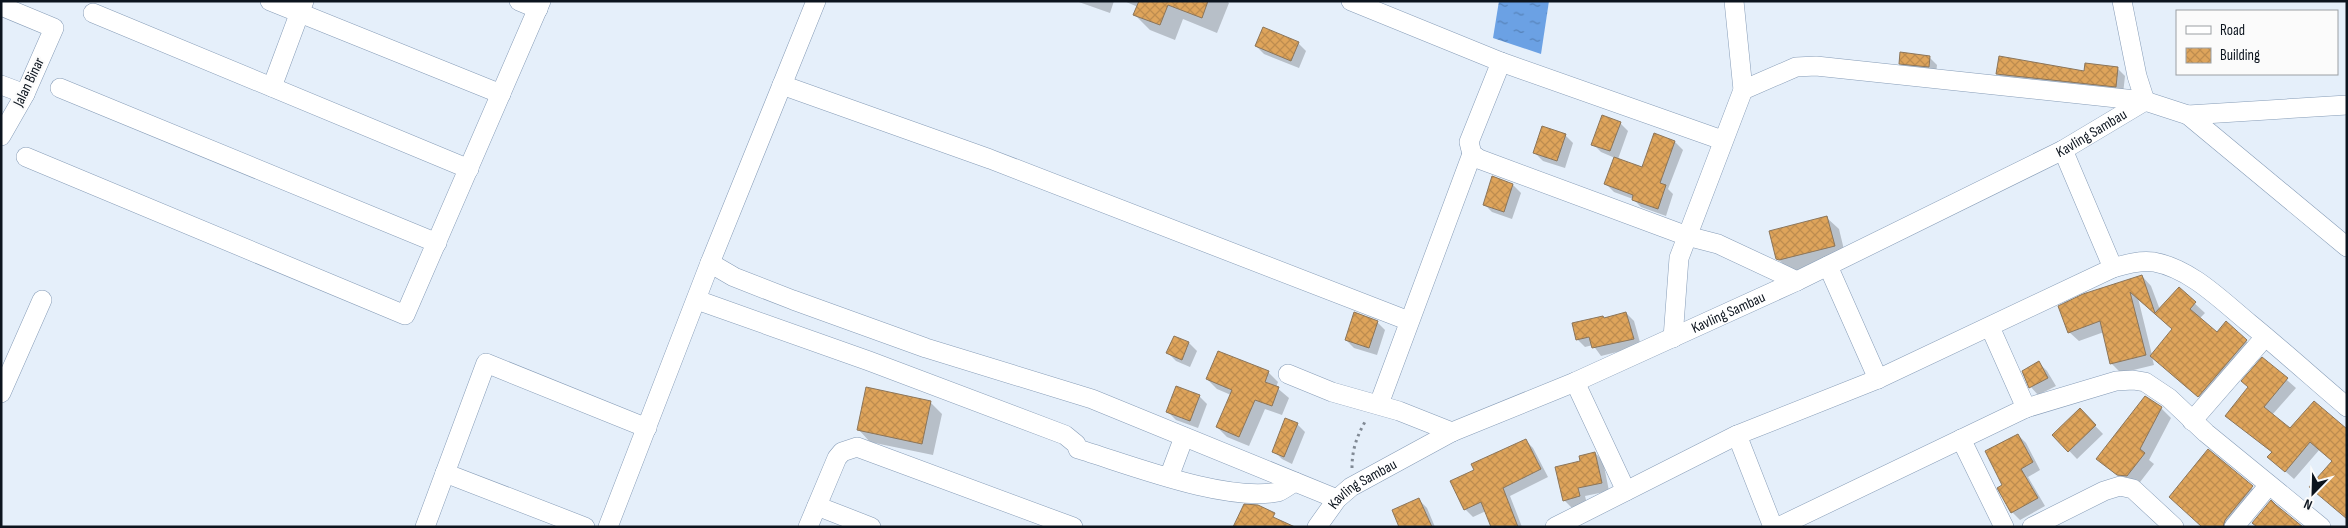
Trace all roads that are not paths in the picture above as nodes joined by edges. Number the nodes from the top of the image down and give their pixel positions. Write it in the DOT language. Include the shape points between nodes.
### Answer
graph roads {
  1 [pos="270,1"];
  2 [pos="519,1"];
  3 [pos="816,1"];
  4 [pos="1351,1"];
  5 [pos="1734,1"];
  6 [pos="2122,1"];
  7 [pos="539,5"];
  8 [pos="1,6"];
  9 [pos="302,7"];
  10 [pos="93,13"];
  11 [pos="1501,62"];
  12 [pos="1,85"];
  13 [pos="782,85"];
  14 [pos="272,87"];
  15 [pos="60,88"];
  16 [pos="1743,90"];
  17 [pos="25,94"];
  18 [pos="501,94"];
  19 [pos="2145,101"];
  20 [pos="2347,105"];
  21 [pos="2188,115"];
  22 [pos="1,136"];
  23 [pos="1722,140"];
  24 [pos="2063,150"];
  25 [pos="1472,154"];
  26 [pos="26,156"];
  27 [pos="469,169"];
  28 [pos="1687,236"];
  29 [pos="437,243"];
  30 [pos="2347,246"];
  31 [pos="710,263"];
  32 [pos="1828,266"];
  33 [pos="2113,268"];
  34 [pos="1797,281"];
  35 [pos="42,300"];
  36 [pos="697,300"];
  37 [pos="1409,321"];
  38 [pos="1990,327"];
  39 [pos="2265,336"];
  40 [pos="1673,338"];
  41 [pos="1288,374"];
  42 [pos="1878,380"];
  43 [pos="1575,382"];
  44 [pos="1,393"];
  45 [pos="1379,404"];
  46 [pos="2347,407"];
  47 [pos="2026,408"];
  48 [pos="2192,421"];
  49 [pos="647,428"];
  50 [pos="1452,432"];
  51 [pos="1737,435"];
  52 [pos="1184,437"];
  53 [pos="1961,439"];
  54 [pos="445,473"];
  55 [pos="1169,477"];
  56 [pos="1294,482"];
  57 [pos="2269,485"];
  58 [pos="1626,491"];
  59 [pos="1337,499"];
  60 [pos="816,506"];
  61 [pos="425,527"];
  62 [pos="585,527"];
  63 [pos="608,527"];
  64 [pos="808,527"];
  65 [pos="871,527"];
  66 [pos="1073,527"];
  67 [pos="1317,527"];
  68 [pos="1555,527"];
  69 [pos="1773,527"];
  70 [pos="1778,527"];
  71 [pos="2004,527"];
  72 [pos="2032,527"];
  73 [pos="2174,527"];
  74 [pos="2234,527"];
  75 [pos="2321,527"];
  1 -- 9 [label="street"];
  2 -- 7 [label="street"];
  3 -- 13 [label="street"];
  4 -- 11 [label="street"];
  5 -- 16 [label="street"];
  6 -- 19 [label="street"];
  7 -- 18 [label="street"];
  8 -- 17 [label="street, Jalan Binar" via="54,28"];
  9 -- 14 [label="street"];
  9 -- 18 [label="street"];
  10 -- 14 [label="street"];
  11 -- 23 [label="street"];
  11 -- 25 [label="street" via="1469,142"];
  12 -- 17 [label="street"];
  13 -- 31 [label="street"];
  13 -- 37 [label="street" via="990,159"];
  14 -- 27 [label="street"];
  15 -- 29 [label="street"];
  16 -- 19 [label="street" via="1796,67 1816,66"];
  16 -- 23 [label="street"];
  17 -- 22 [label="street, Jalan Binar"];
  18 -- 27 [label="street"];
  19 -- 21 [label="street"];
  19 -- 24 [label="street, Kavling Sambau"];
  20 -- 21 [label="street"];
  21 -- 30 [label="street"];
  23 -- 28 [label="street"];
  24 -- 32 [label="street, Kavling Sambau"];
  24 -- 33 [label="street"];
  25 -- 28 [label="street" via="1486,164"];
  25 -- 37 [label="street"];
  26 -- 29 [label="street" via="405,315"];
  27 -- 29 [label="street"];
  28 -- 34 [label="street" via="1718,244"];
  28 -- 40 [label="street" via="1679,258"];
  31 -- 36 [label="street"];
  31 -- 52 [label="street" via="734,277 793,300 926,348 1092,399"];
  32 -- 34 [label="street, Kavling Sambau"];
  32 -- 42 [label="street"];
  33 -- 38 [label="street"];
  33 -- 39 [label="street" via="2136,262 2167,266 2189,276"];
  34 -- 40 [label="street, Kavling Sambau"];
  35 -- 44 [label="street"];
  36 -- 49 [label="street"];
  36 -- 55 [label="street" via="1065,435 1078,449"];
  37 -- 45 [label="street"];
  38 -- 42 [label="street"];
  38 -- 47 [label="street"];
  39 -- 46 [label="street"];
  39 -- 48 [label="street"];
  40 -- 43 [label="street, Kavling Sambau"];
  41 -- 45 [label="street" via="1332,392"];
  42 -- 51 [label="street"];
  43 -- 50 [label="street, Kavling Sambau"];
  43 -- 58 [label="street"];
  45 -- 50 [label="street"];
  47 -- 48 [label="street" via="2116,381 2133,380 2157,389"];
  47 -- 53 [label="street"];
  48 -- 57 [label="street"];
  49 -- 54 [label="street" via="486,363"];
  49 -- 63 [label="street"];
  50 -- 59 [label="street, Kavling Sambau" via="1352,487"];
  51 -- 58 [label="street"];
  51 -- 69 [label="street"];
  52 -- 55 [label="street"];
  52 -- 56 [label="street"];
  53 -- 70 [label="street"];
  53 -- 71 [label="street"];
  54 -- 61 [label="street"];
  54 -- 62 [label="street"];
  55 -- 56 [label="street" via="1202,486 1253,493 1279,492"];
  56 -- 59 [label="street"];
  57 -- 74 [label="street"];
  57 -- 75 [label="street"];
  58 -- 68 [label="street"];
  59 -- 67 [label="street, Kavling Sambau"];
  60 -- 64 [label="street"];
  60 -- 65 [label="street"];
  60 -- 66 [label="street" via="837,458 842,452 857,447"];
  72 -- 73 [label="street" via="2104,490 2120,486 2133,489"];
}
